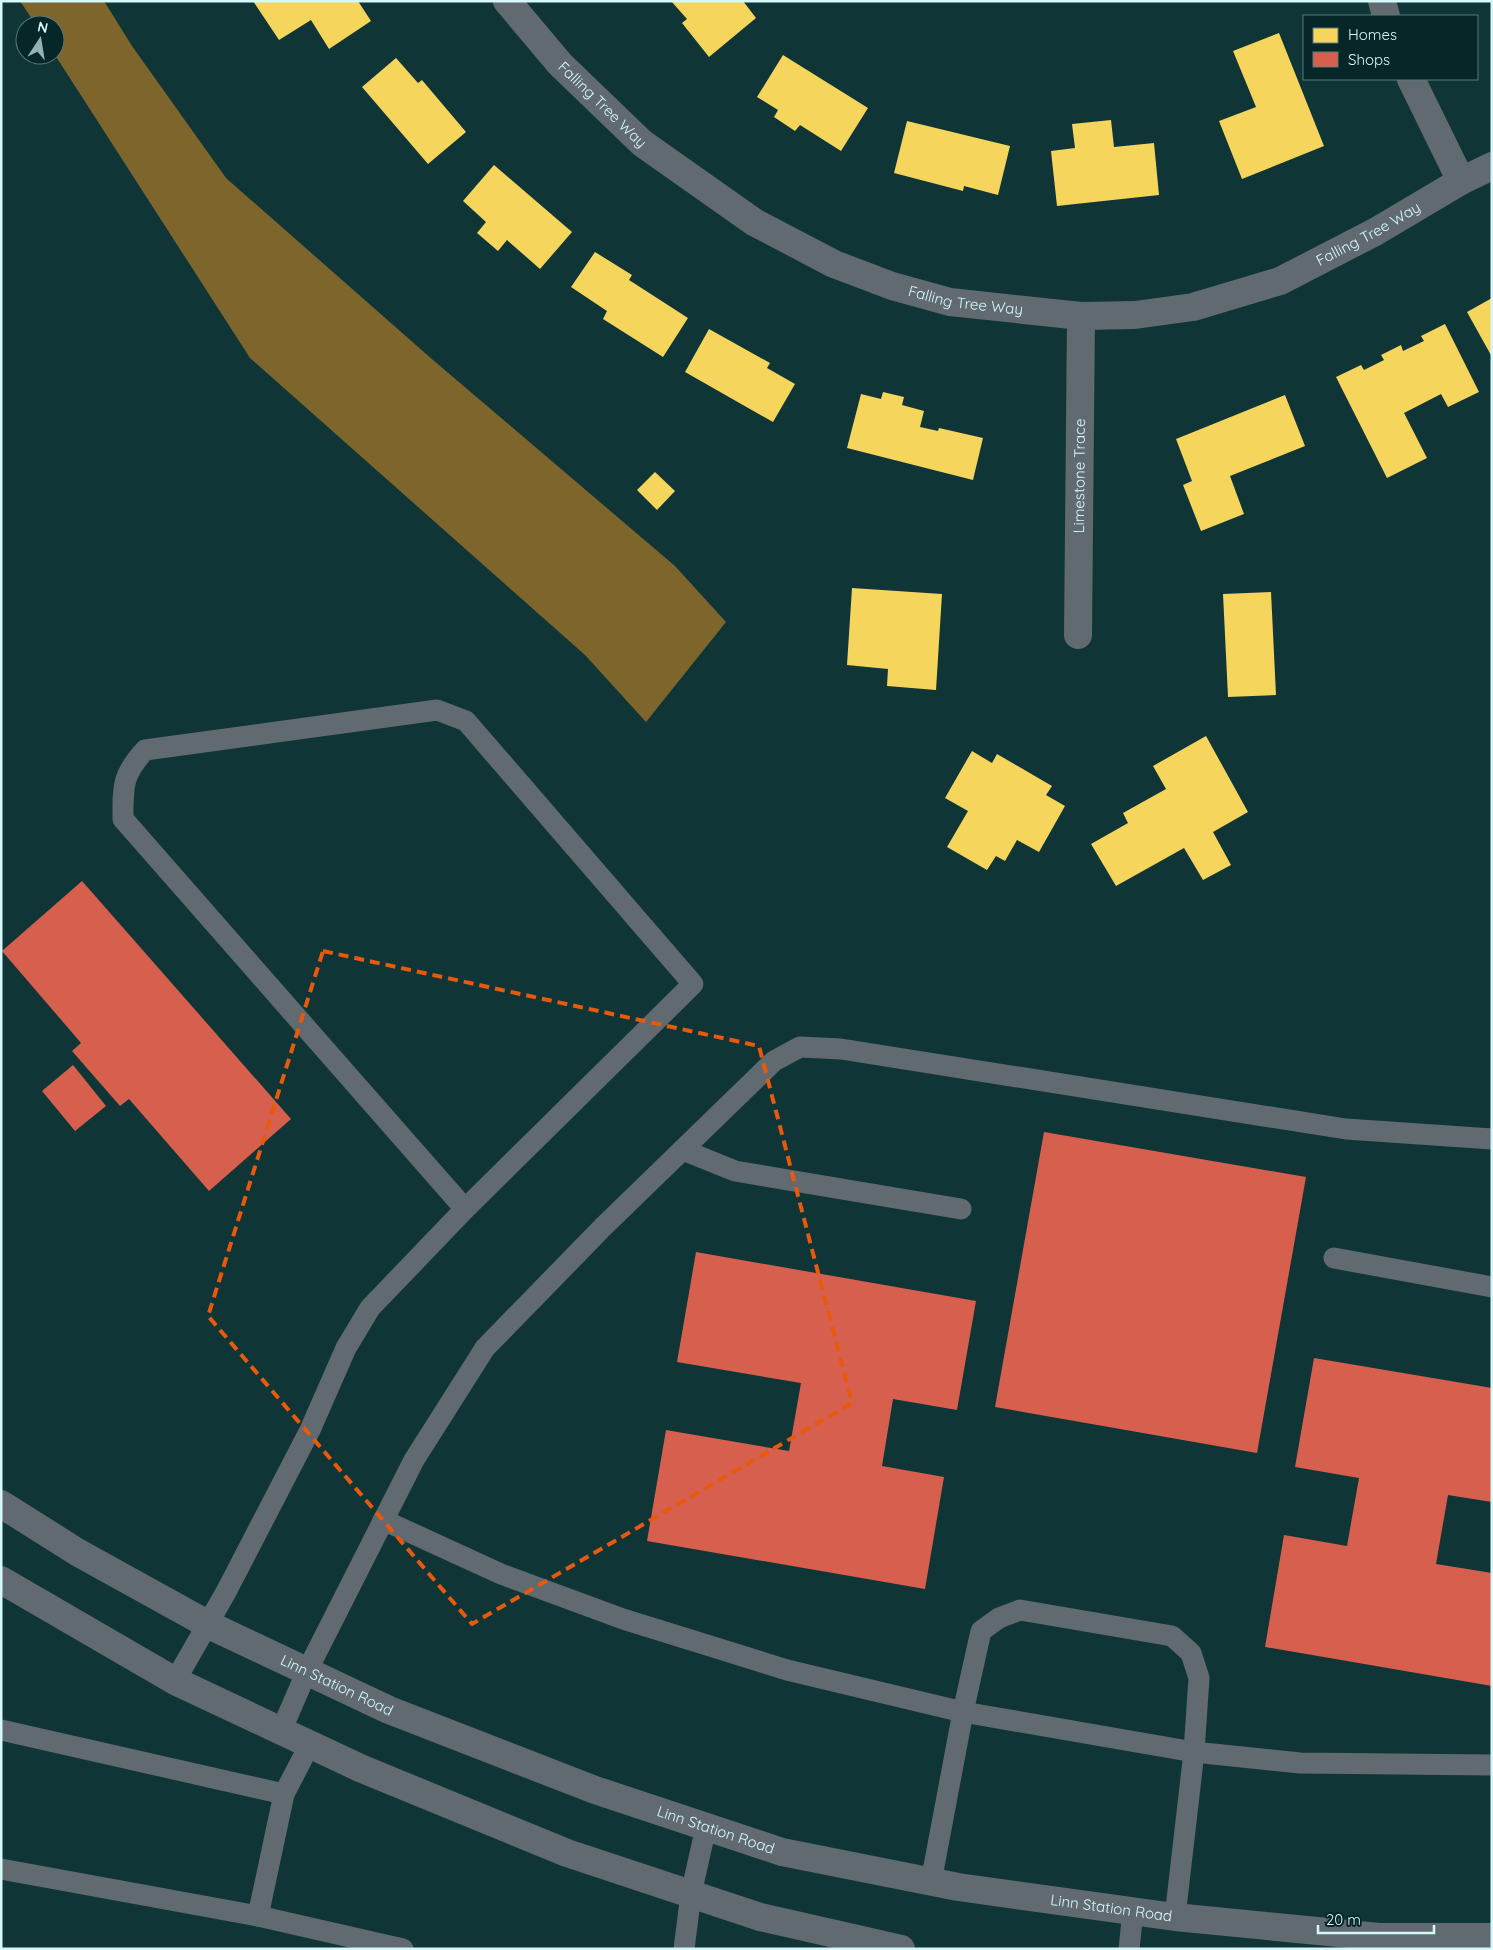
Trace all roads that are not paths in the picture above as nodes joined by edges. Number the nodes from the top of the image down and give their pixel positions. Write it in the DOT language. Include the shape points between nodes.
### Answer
graph roads {
  1 [pos="507,1"];
  2 [pos="1382,1"];
  3 [pos="1386,15"];
  4 [pos="1411,80"];
  5 [pos="1492,166"];
  6 [pos="1461,181"];
  7 [pos="1081,316"];
  8 [pos="1078,635"];
  9 [pos="1492,1139"];
  10 [pos="682,1150"];
  11 [pos="465,1209"];
  12 [pos="961,1209"];
  13 [pos="1334,1258"];
  14 [pos="1492,1287"];
  15 [pos="1,1504"];
  16 [pos="383,1520"];
  17 [pos="1,1580"];
  18 [pos="209,1625"];
  19 [pos="307,1671"];
  20 [pos="175,1681"];
  21 [pos="963,1712"];
  22 [pos="1,1730"];
  23 [pos="281,1731"];
  24 [pos="310,1744"];
  25 [pos="1194,1752"];
  26 [pos="1492,1765"];
  27 [pos="284,1794"];
  28 [pos="706,1827"];
  29 [pos="1,1869"];
  30 [pos="931,1882"];
  31 [pos="691,1894"];
  32 [pos="1133,1911"];
  33 [pos="258,1916"];
  34 [pos="1175,1917"];
  35 [pos="1492,1937"];
  36 [pos="403,1949"];
  37 [pos="684,1949"];
  38 [pos="901,1949"];
  39 [pos="1129,1949"];
  1 -- 7 [label="street, Falling Tree Way" via="560,64 642,143 754,222 834,264 892,286 950,302"];
  2 -- 3 [label="street"];
  4 -- 6 [label="street"];
  5 -- 6 [label="street, Falling Tree Way"];
  6 -- 7 [label="street, Falling Tree Way" via="1375,232 1280,281 1193,307 1136,315"];
  7 -- 8 [label="street, Limestone Trace"];
  9 -- 10 [label="lane" via="1346,1129 841,1049 800,1048 774,1061"];
  10 -- 12 [label="lane" via="735,1171"];
  10 -- 16 [label="lane" via="485,1348 414,1460"];
  11 -- 11 [label="lane" via="693,984 466,720 437,710 145,750 130,766 123,790 123,819"];
  11 -- 18 [label="lane" via="370,1308 346,1348 310,1430"];
  13 -- 14 [label="lane"];
  15 -- 18 [label="street, Linn Station Road" via="77,1552"];
  16 -- 19 [label="lane"];
  16 -- 21 [label="lane" via="501,1574 623,1619 787,1670"];
  17 -- 20 [label="street"];
  18 -- 19 [label="street, Linn Station Road"];
  18 -- 20 [label="lane"];
  19 -- 23 [label="lane"];
  19 -- 28 [label="street, Linn Station Road" via="407,1717 595,1790"];
  20 -- 23 [label="street"];
  21 -- 25 [label="lane"];
  21 -- 25 [label="lane" via="981,1632 999,1618 1020,1610 1058,1616 1172,1636 1191,1653 1199,1678"];
  21 -- 30 [label="lane"];
  22 -- 27 [label="lane"];
  23 -- 24 [label="street"];
  24 -- 27 [label="lane"];
  24 -- 31 [label="street" via="567,1854"];
  25 -- 26 [label="lane" via="1300,1762"];
  25 -- 34 [label="lane"];
  27 -- 33 [label="lane"];
  28 -- 30 [label="street, Linn Station Road" via="782,1852"];
  28 -- 31 [label="lane"];
  29 -- 33 [label="lane"];
  30 -- 32 [label="street, Linn Station Road"];
  31 -- 37 [label="lane"];
  31 -- 38 [label="street" via="760,1917"];
  32 -- 34 [label="street, Linn Station Road"];
  32 -- 39 [label="lane"];
  33 -- 36 [label="lane"];
  34 -- 35 [label="street, Linn Station Road" via="1379,1937"];
}
